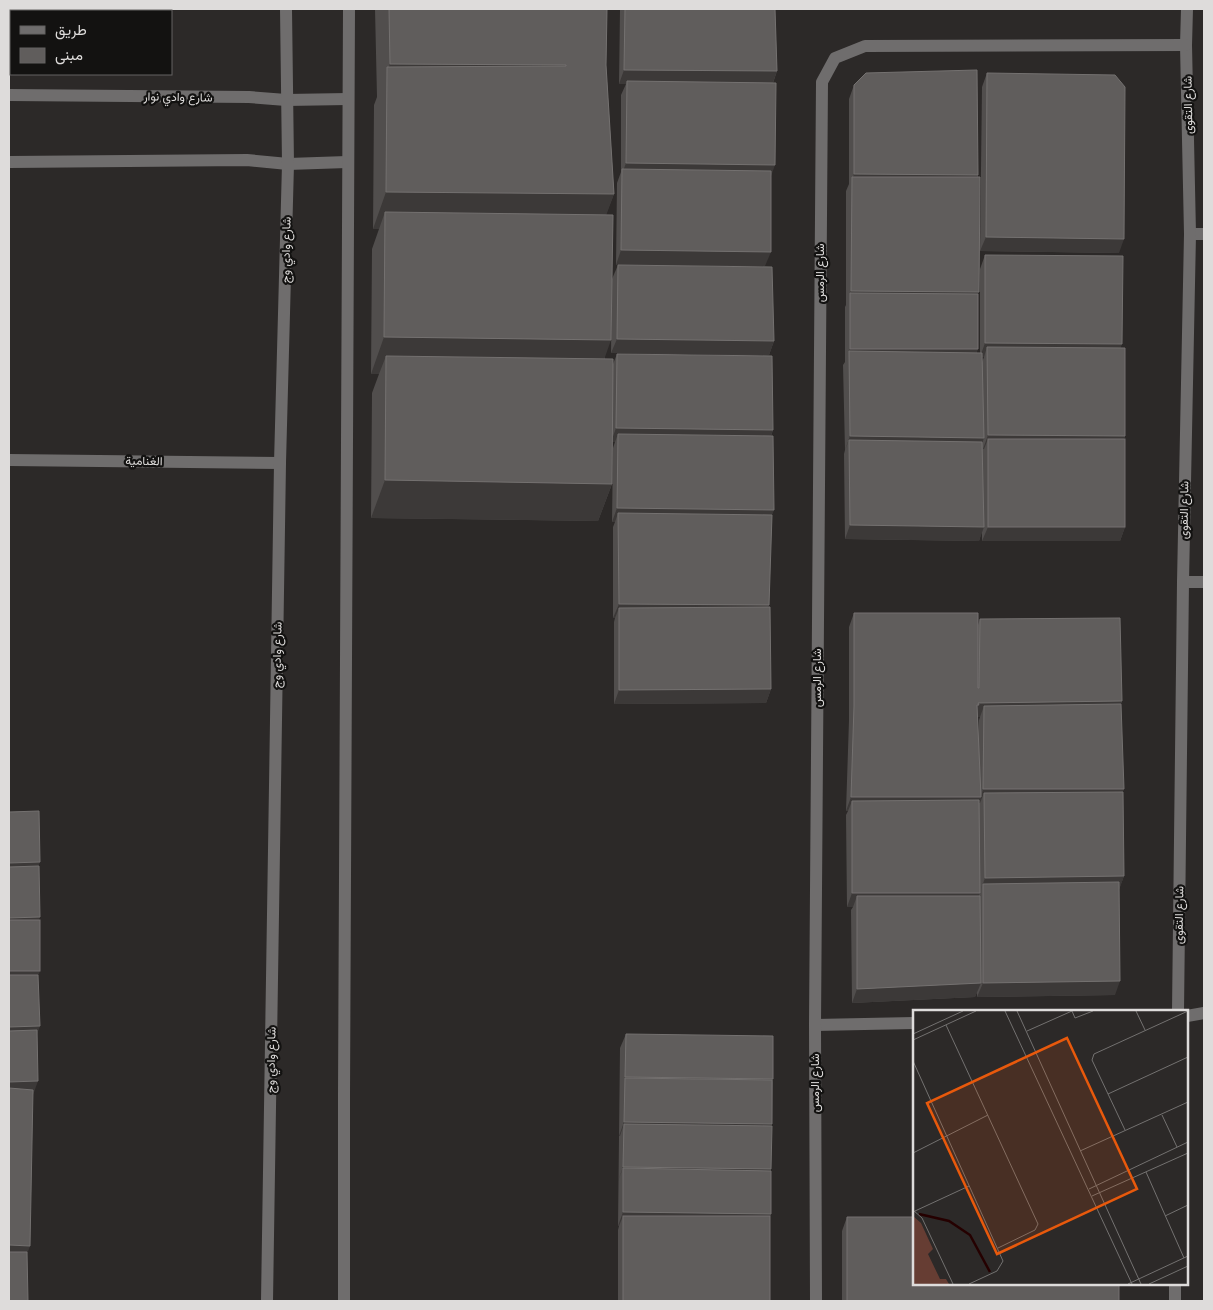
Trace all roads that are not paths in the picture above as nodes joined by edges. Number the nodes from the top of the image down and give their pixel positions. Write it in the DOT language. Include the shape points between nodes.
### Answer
graph roads {
  1 [pos="286,9"];
  2 [pos="348,9"];
  3 [pos="1187,9"];
  4 [pos="1186,44"];
  5 [pos="9,95"];
  6 [pos="348,99"];
  7 [pos="286,100"];
  8 [pos="9,162"];
  9 [pos="347,162"];
  10 [pos="288,164"];
  11 [pos="1190,234"];
  12 [pos="1204,234"];
  13 [pos="9,460"];
  14 [pos="280,463"];
  15 [pos="1183,582"];
  16 [pos="1204,582"];
  17 [pos="1178,1010"];
  18 [pos="1204,1013"];
  19 [pos="1188,1016"];
  20 [pos="913,1023"];
  21 [pos="815,1025"];
  22 [pos="1175,1285"];
  23 [pos="267,1301"];
  24 [pos="344,1301"];
  25 [pos="816,1301"];
  26 [pos="1175,1301"];
  1 -- 7 [label="street, شارع وادي وج"];
  2 -- 6 [label="street"];
  3 -- 4 [label="street, شارع التقوى"];
  4 -- 11 [label="street, شارع التقوى"];
  4 -- 21 [label="street, شارع الرمس" via="865,46 835,58 822,82"];
  5 -- 7 [label="street, شارع وادي نوار"];
  6 -- 7 [label="street, شارع وادي نوار"];
  6 -- 9 [label="street"];
  7 -- 10 [label="street, شارع وادي وج"];
  8 -- 10 [label="street" via="247,160"];
  9 -- 10 [label="street"];
  9 -- 24 [label="street"];
  10 -- 14 [label="street, شارع وادي وج"];
  11 -- 12 [label="street"];
  11 -- 15 [label="street, شارع التقوى"];
  13 -- 14 [label="street, الغنامية"];
  14 -- 23 [label="street, شارع وادي وج"];
  15 -- 16 [label="street"];
  15 -- 17 [label="street, شارع التقوى"];
  18 -- 19 [label="street"];
  20 -- 21 [label="street"];
  21 -- 25 [label="street, شارع الرمس"];
  22 -- 26 [label="street"];
}
